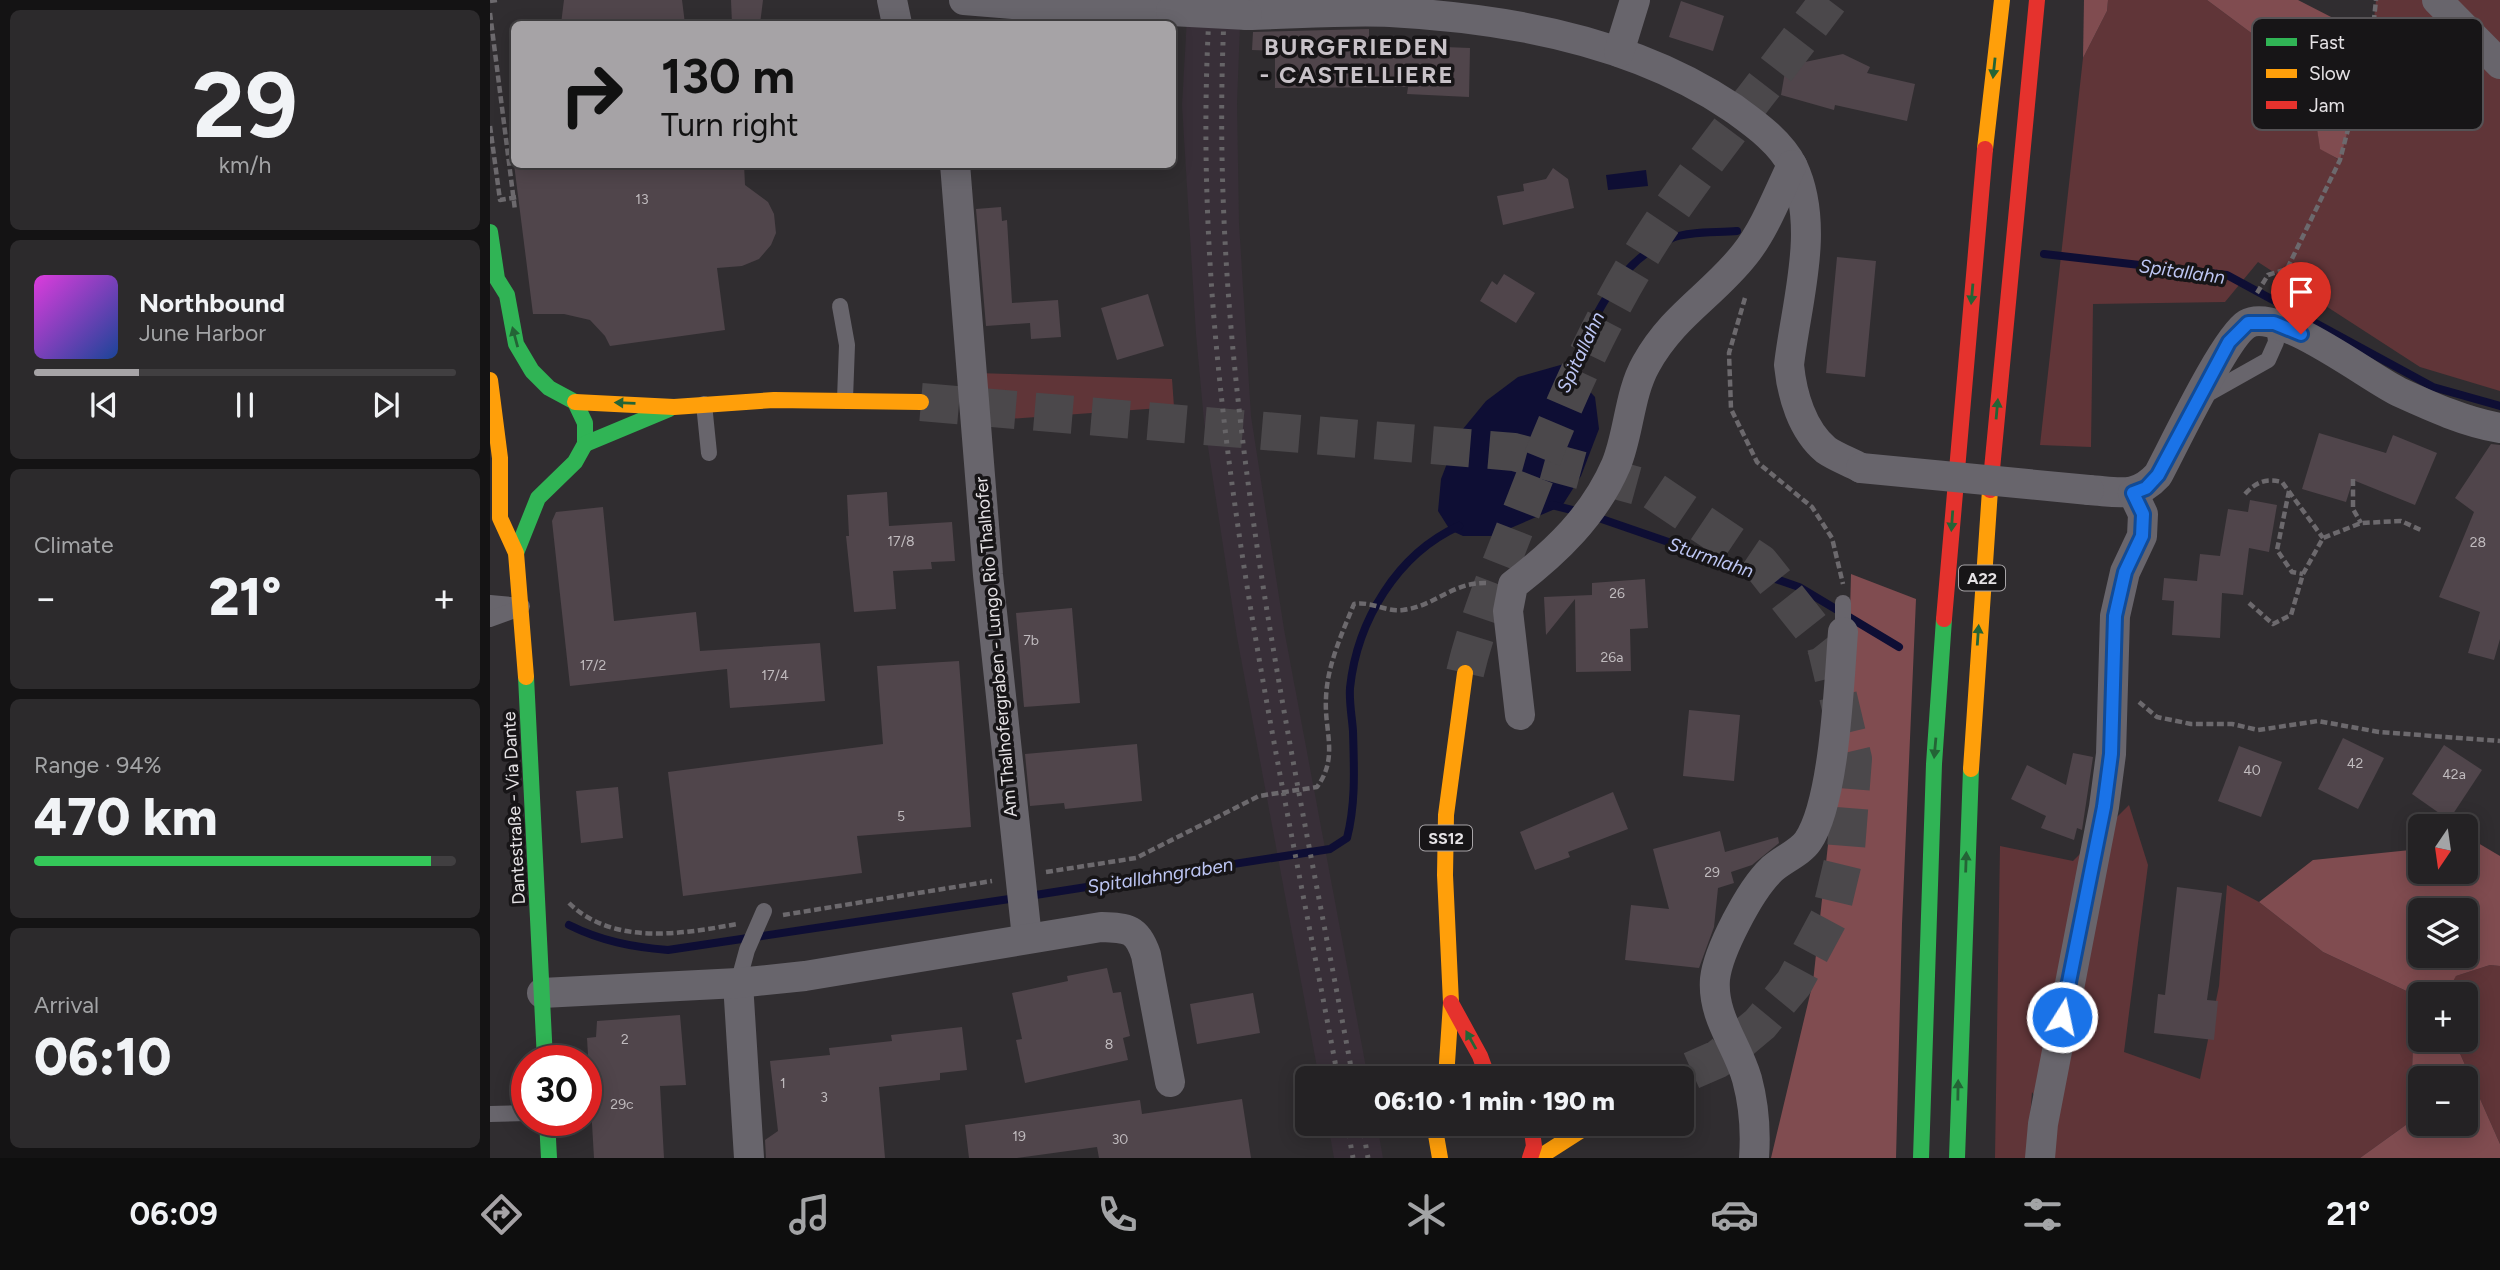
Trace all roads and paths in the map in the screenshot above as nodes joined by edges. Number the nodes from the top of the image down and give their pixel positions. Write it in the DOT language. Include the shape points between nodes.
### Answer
graph roads {
  1 [pos="499,0"];
  2 [pos="892,0"];
  3 [pos="964,0"];
  4 [pos="1635,0"];
  5 [pos="2002,0"];
  6 [pos="2037,0"];
  7 [pos="2376,0"];
  8 [pos="2437,0"];
  9 [pos="490,1"];
  10 [pos="490,13"];
  11 [pos="2374,18"];
  12 [pos="2455,18"];
  13 [pos="896,21"];
  14 [pos="2483,47"];
  15 [pos="1619,52"];
  16 [pos="2500,64"];
  17 [pos="490,126"];
  18 [pos="2348,130"];
  19 [pos="511,162"];
  20 [pos="1792,165"];
  21 [pos="512,168"];
  22 [pos="953,168"];
  23 [pos="516,197"];
  24 [pos="517,224"];
  25 [pos="490,232"];
  26 [pos="494,277"];
  27 [pos="2252,302"];
  28 [pos="840,306"];
  29 [pos="490,380"];
  30 [pos="549,388"];
  31 [pos="531,390"];
  32 [pos="511,399"];
  33 [pos="845,399"];
  34 [pos="575,402"];
  35 [pos="921,402"];
  36 [pos="704,404"];
  37 [pos="674,407"];
  38 [pos="497,425"];
  39 [pos="2500,428"];
  40 [pos="585,443"];
  41 [pos="709,453"];
  42 [pos="500,458"];
  43 [pos="516,471"];
  44 [pos="557,476"];
  45 [pos="537,479"];
  46 [pos="2353,479"];
  47 [pos="2289,491"];
  48 [pos="2133,493"];
  49 [pos="2245,494"];
  50 [pos="2361,523"];
  51 [pos="2423,531"];
  52 [pos="2323,538"];
  53 [pos="516,553"];
  54 [pos="2303,574"];
  55 [pos="1513,584"];
  56 [pos="1368,602"];
  57 [pos="490,603"];
  58 [pos="2249,603"];
  59 [pos="522,607"];
  60 [pos="490,620"];
  61 [pos="1843,620"];
  62 [pos="1465,673"];
  63 [pos="2135,691"];
  64 [pos="1520,715"];
  65 [pos="2500,741"];
  66 [pos="566,900"];
  67 [pos="764,911"];
  68 [pos="565,913"];
  69 [pos="1027,938"];
  70 [pos="738,983"];
  71 [pos="542,993"];
  72 [pos="1451,1003"];
  73 [pos="544,1045"];
  74 [pos="1448,1066"];
  75 [pos="1482,1066"];
  76 [pos="1170,1082"];
  77 [pos="511,1113"];
  78 [pos="490,1114"];
  79 [pos="548,1136"];
  80 [pos="1436,1136"];
  81 [pos="1533,1136"];
  82 [pos="1572,1136"];
  83 [pos="549,1158"];
  84 [pos="749,1158"];
  85 [pos="1440,1158"];
  86 [pos="1530,1158"];
  87 [pos="1538,1158"];
  88 [pos="1754,1158"];
  89 [pos="1921,1158"];
  90 [pos="1956,1158"];
  91 [pos="2040,1158"];
  1 -- 9 [label="path"];
  2 -- 13 [label="street"];
  3 -- 15 [label="street, bridge" via="1247,15 1389,12 1468,19"];
  4 -- 15 [label="street"];
  5 -- 89 [label="main road, A22, one-way" via="1953,501 1934,764"];
  90 -- 6 [label="main road, A22, one-way" via="1973,710 1984,547"];
  7 -- 11 [label="path"];
  8 -- 12 [label="street"];
  10 -- 19 [label="path"];
  14 -- 16 [label="street"];
  15 -- 20 [label="street" via="1709,92 1762,128"];
  17 -- 23 [label="path" via="500,200"];
  18 -- 27 [label="path" via="2340,160 2287,269 2268,275"];
  20 -- 48 [label="street, bridge" via="1804,201 1805,240 1789,366 1791,386 1807,426 1827,450 1861,468"];
  20 -- 55 [label="street" via="1746,253 1693,303 1645,366 1616,466 1587,514 1551,556"];
  21 -- 23 [label="path"];
  22 -- 69 [label="street, Am Thalhofergraben - Lungo Rio Thalhofer"];
  23 -- 24 [label="path"];
  25 -- 26 [label="main road"];
  30 -- 26 [label="main road, one-way" via="516,344 507,295"];
  28 -- 33 [label="lane" via="847,345"];
  29 -- 38 [label="main road, Dantestraße - Via Dante"];
  30 -- 31 [label="main road"];
  30 -- 34 [label="main road"];
  32 -- 38 [label="main road"];
  33 -- 35 [label="main road"];
  33 -- 36 [label="main road"];
  37 -- 34 [label="main road, one-way"];
  34 -- 40 [label="main road" via="585,423"];
  36 -- 37 [label="main road"];
  36 -- 41 [label="lane"];
  37 -- 40 [label="main road"];
  38 -- 42 [label="main road, Dantestraße - Via Dante"];
  39 -- 48 [label="street" via="2475,424 2397,391 2301,334 2274,323 2248,323 2229,342 2158,475 2146,488"];
  40 -- 44 [label="main road, Dantestraße - Via Dante" via="575,462"];
  42 -- 43 [label="main road"];
  42 -- 53 [label="main road, Dantestraße - Via Dante" via="500,519"];
  44 -- 45 [label="main road"];
  44 -- 53 [label="main road, Dantestraße - Via Dante" via="538,498"];
  46 -- 50 [label="path" via="2353,509"];
  47 -- 49 [label="path" via="2282,482 2269,479"];
  47 -- 52 [label="path"];
  47 -- 54 [label="path" via="2277,550 2291,572"];
  48 -- 91 [label="street" via="2143,514 2142,536 2125,572 2115,616 2111,754 2104,807"];
  50 -- 51 [label="path" via="2401,521"];
  50 -- 52 [label="path"];
  52 -- 54 [label="path"];
  53 -- 59 [label="main road, Dantestraße - Via Dante"];
  54 -- 58 [label="path" via="2291,615 2273,624"];
  55 -- 56 [label="path" via="1466,583 1424,605 1390,610"];
  55 -- 64 [label="street" via="1508,611"];
  57 -- 59 [label="lane"];
  59 -- 60 [label="lane"];
  59 -- 71 [label="main road, Dantestraße - Via Dante"];
  61 -- 88 [label="street" via="1835,728 1823,805 1808,842 1769,872 1728,935 1716,977 1715,1007 1746,1077 1756,1130"];
  62 -- 72 [label="main road, SS12" via="1446,815"];
  63 -- 65 [label="path" via="2140,703 2157,718 2191,724 2232,724 2258,730 2318,721 2379,732"];
  66 -- 68 [label="path"];
  67 -- 70 [label="lane"];
  69 -- 70 [label="street"];
  69 -- 76 [label="street" via="1101,927 1126,928 1140,939"];
  70 -- 71 [label="street"];
  70 -- 84 [label="street"];
  71 -- 73 [label="main road, Dantestraße - Via Dante"];
  72 -- 74 [label="main road, SS12"];
  75 -- 72 [label="main road, SS12, one-way"];
  77 -- 78 [label="lane"];
  79 -- 83 [label="main road"];
  80 -- 85 [label="main road"];
  81 -- 86 [label="main road"];
  82 -- 87 [label="main road"];
}
